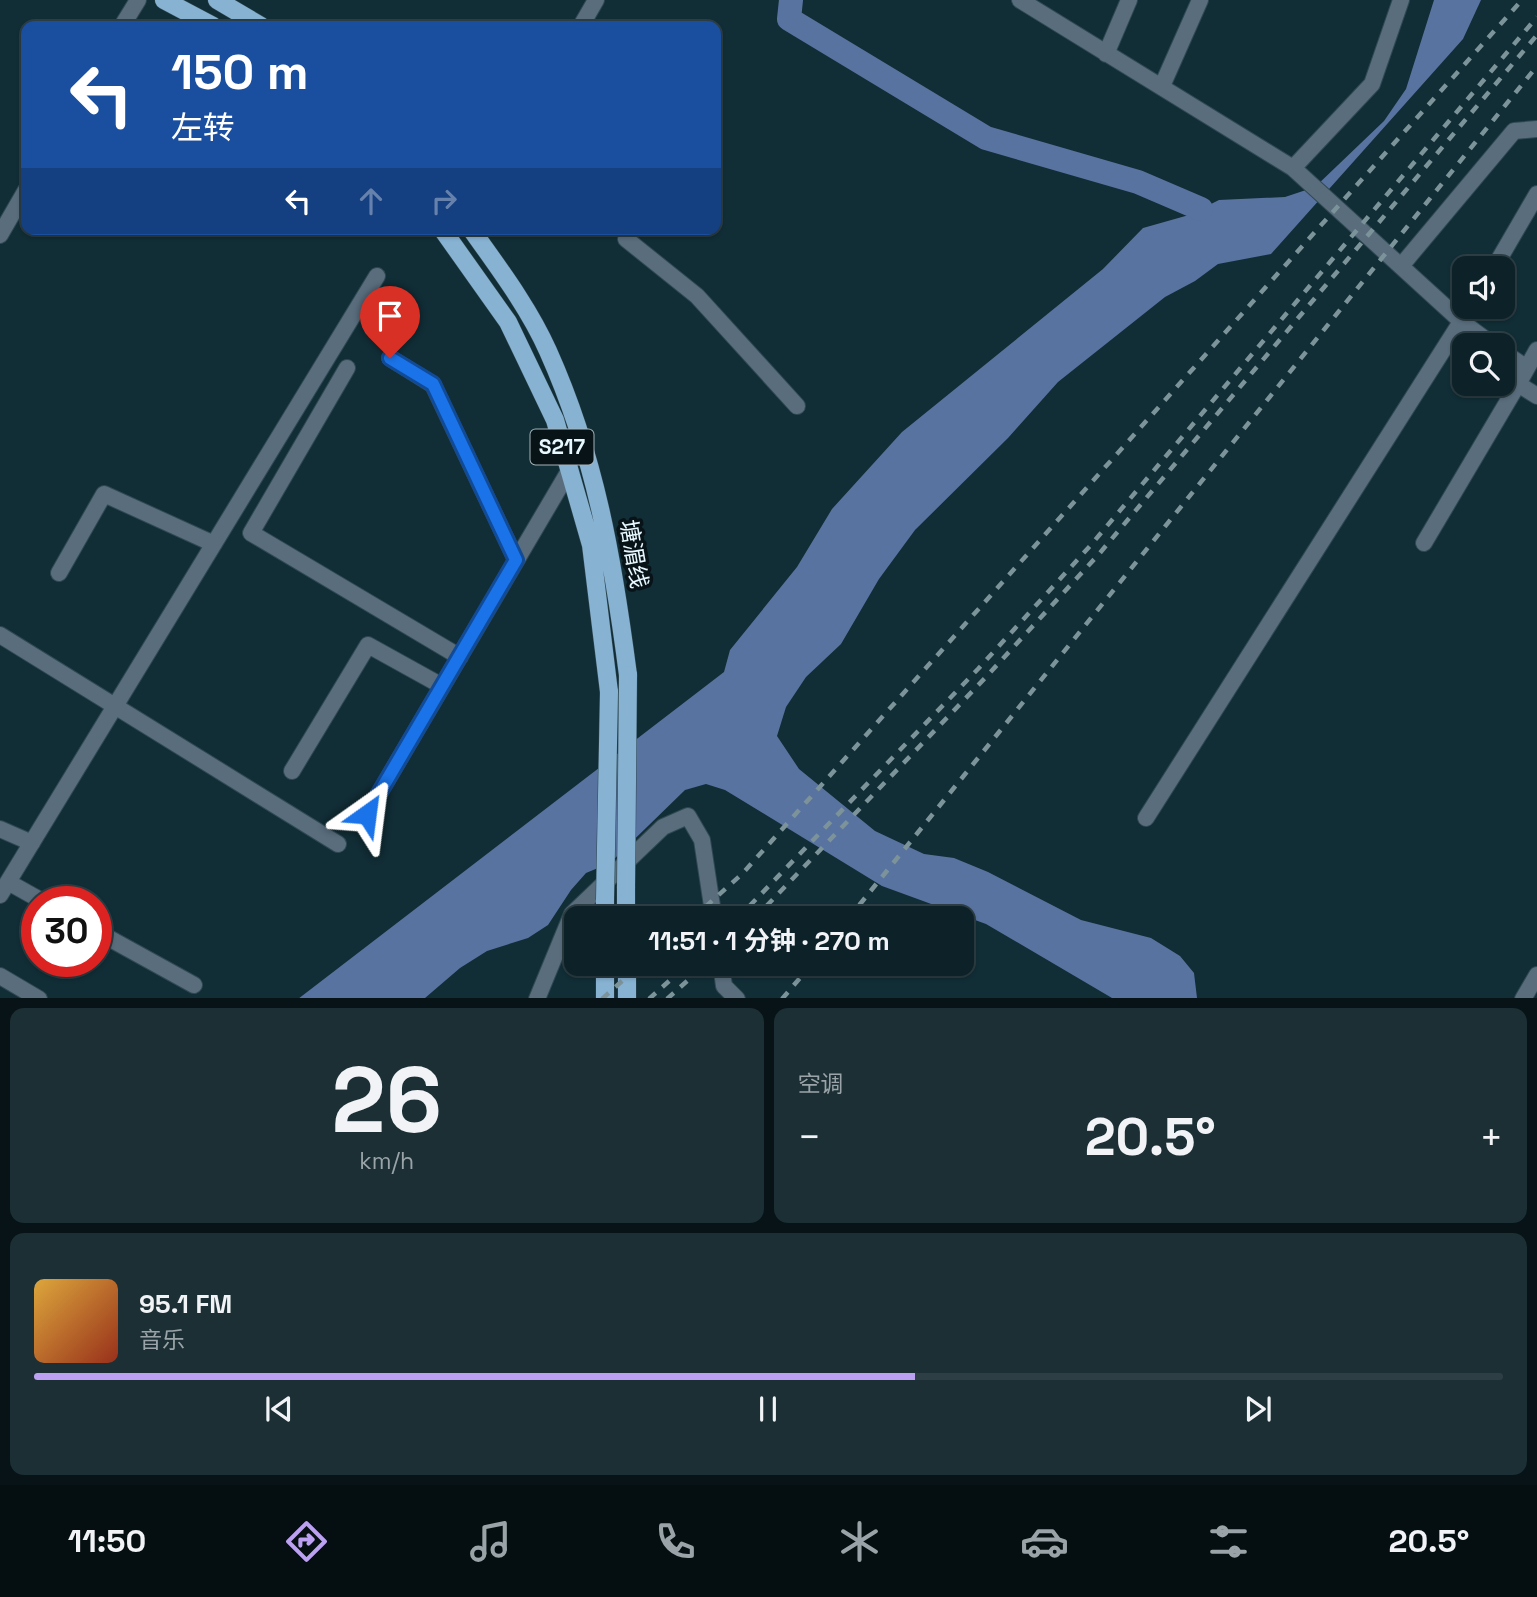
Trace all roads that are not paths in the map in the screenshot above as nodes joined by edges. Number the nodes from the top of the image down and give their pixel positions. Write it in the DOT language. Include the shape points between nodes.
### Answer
graph roads {
  1 [pos="138,0"];
  2 [pos="164,0"];
  3 [pos="217,0"];
  4 [pos="596,0"];
  5 [pos="1020,0"];
  6 [pos="1129,0"];
  7 [pos="1200,0"];
  8 [pos="1401,0"];
  9 [pos="125,21"];
  10 [pos="204,21"];
  11 [pos="253,21"];
  12 [pos="584,21"];
  13 [pos="1106,54"];
  14 [pos="1162,86"];
  15 [pos="1537,129"];
  16 [pos="1293,168"];
  17 [pos="1537,194"];
  18 [pos="21,199"];
  19 [pos="0,235"];
  20 [pos="446,235"];
  21 [pos="475,235"];
  22 [pos="628,235"];
  23 [pos="1501,256"];
  24 [pos="1401,266"];
  25 [pos="377,276"];
  26 [pos="1464,319"];
  27 [pos="1462,322"];
  28 [pos="1477,333"];
  29 [pos="1537,350"];
  30 [pos="390,358"];
  31 [pos="1515,360"];
  32 [pos="347,368"];
  33 [pos="1527,368"];
  34 [pos="1518,384"];
  35 [pos="1537,396"];
  36 [pos="797,406"];
  37 [pos="569,471"];
  38 [pos="1424,543"];
  39 [pos="214,544"];
  40 [pos="516,560"];
  41 [pos="59,573"];
  42 [pos="0,635"];
  43 [pos="460,657"];
  44 [pos="442,686"];
  45 [pos="114,707"];
  46 [pos="292,771"];
  47 [pos="367,814"];
  48 [pos="1146,818"];
  49 [pos="0,829"];
  50 [pos="32,843"];
  51 [pos="338,844"];
  52 [pos="4,888"];
  53 [pos="21,894"];
  54 [pos="580,906"];
  55 [pos="605,906"];
  56 [pos="626,906"];
  57 [pos="712,906"];
  58 [pos="564,933"];
  59 [pos="112,940"];
  60 [pos="1537,975"];
  61 [pos="0,976"];
  62 [pos="605,976"];
  63 [pos="626,976"];
  64 [pos="723,976"];
  65 [pos="194,985"];
  66 [pos="37,998"];
  67 [pos="537,998"];
  68 [pos="605,998"];
  69 [pos="627,998"];
  70 [pos="736,998"];
  71 [pos="1524,998"];
  1 -- 9 [label="street"];
  2 -- 10 [label="main road"];
  3 -- 11 [label="main road"];
  4 -- 12 [label="street"];
  5 -- 13 [label="street"];
  6 -- 13 [label="street"];
  7 -- 14 [label="street"];
  8 -- 16 [label="street" via="1372,84"];
  13 -- 14 [label="street"];
  14 -- 16 [label="street"];
  15 -- 24 [label="street" via="1514,131"];
  16 -- 24 [label="street"];
  17 -- 23 [label="street"];
  18 -- 19 [label="street"];
  20 -- 37 [label="main road, S217" via="508,322 555,420"];
  21 -- 56 [label="main road, 塘湄线 / S217, bridge" via="547,349 589,458 613,560 628,675"];
  22 -- 36 [label="street" via="626,239 697,296"];
  24 -- 27 [label="street"];
  25 -- 39 [label="street"];
  26 -- 27 [label="street"];
  27 -- 28 [label="street"];
  27 -- 48 [label="street"];
  29 -- 33 [label="street"];
  30 -- 40 [label="street" via="433,384"];
  31 -- 33 [label="street"];
  32 -- 43 [label="street" via="251,533"];
  33 -- 34 [label="street"];
  34 -- 35 [label="street"];
  34 -- 38 [label="street"];
  37 -- 40 [label="street"];
  37 -- 55 [label="main road, S217, bridge" via="591,545 610,692"];
  39 -- 41 [label="street" via="104,494"];
  39 -- 45 [label="street"];
  40 -- 43 [label="street"];
  42 -- 45 [label="street"];
  43 -- 44 [label="street"];
  44 -- 46 [label="street" via="368,645"];
  44 -- 47 [label="street"];
  45 -- 50 [label="street"];
  45 -- 51 [label="street"];
  49 -- 50 [label="street"];
  50 -- 52 [label="street"];
  52 -- 53 [label="street"];
  54 -- 57 [label="street" via="663,827 688,816 702,840"];
  58 -- 67 [label="street"];
  59 -- 65 [label="street"];
  60 -- 71 [label="street"];
  61 -- 66 [label="street"];
  62 -- 68 [label="main road"];
  63 -- 69 [label="main road"];
  64 -- 70 [label="street" via="724,986"];
}
